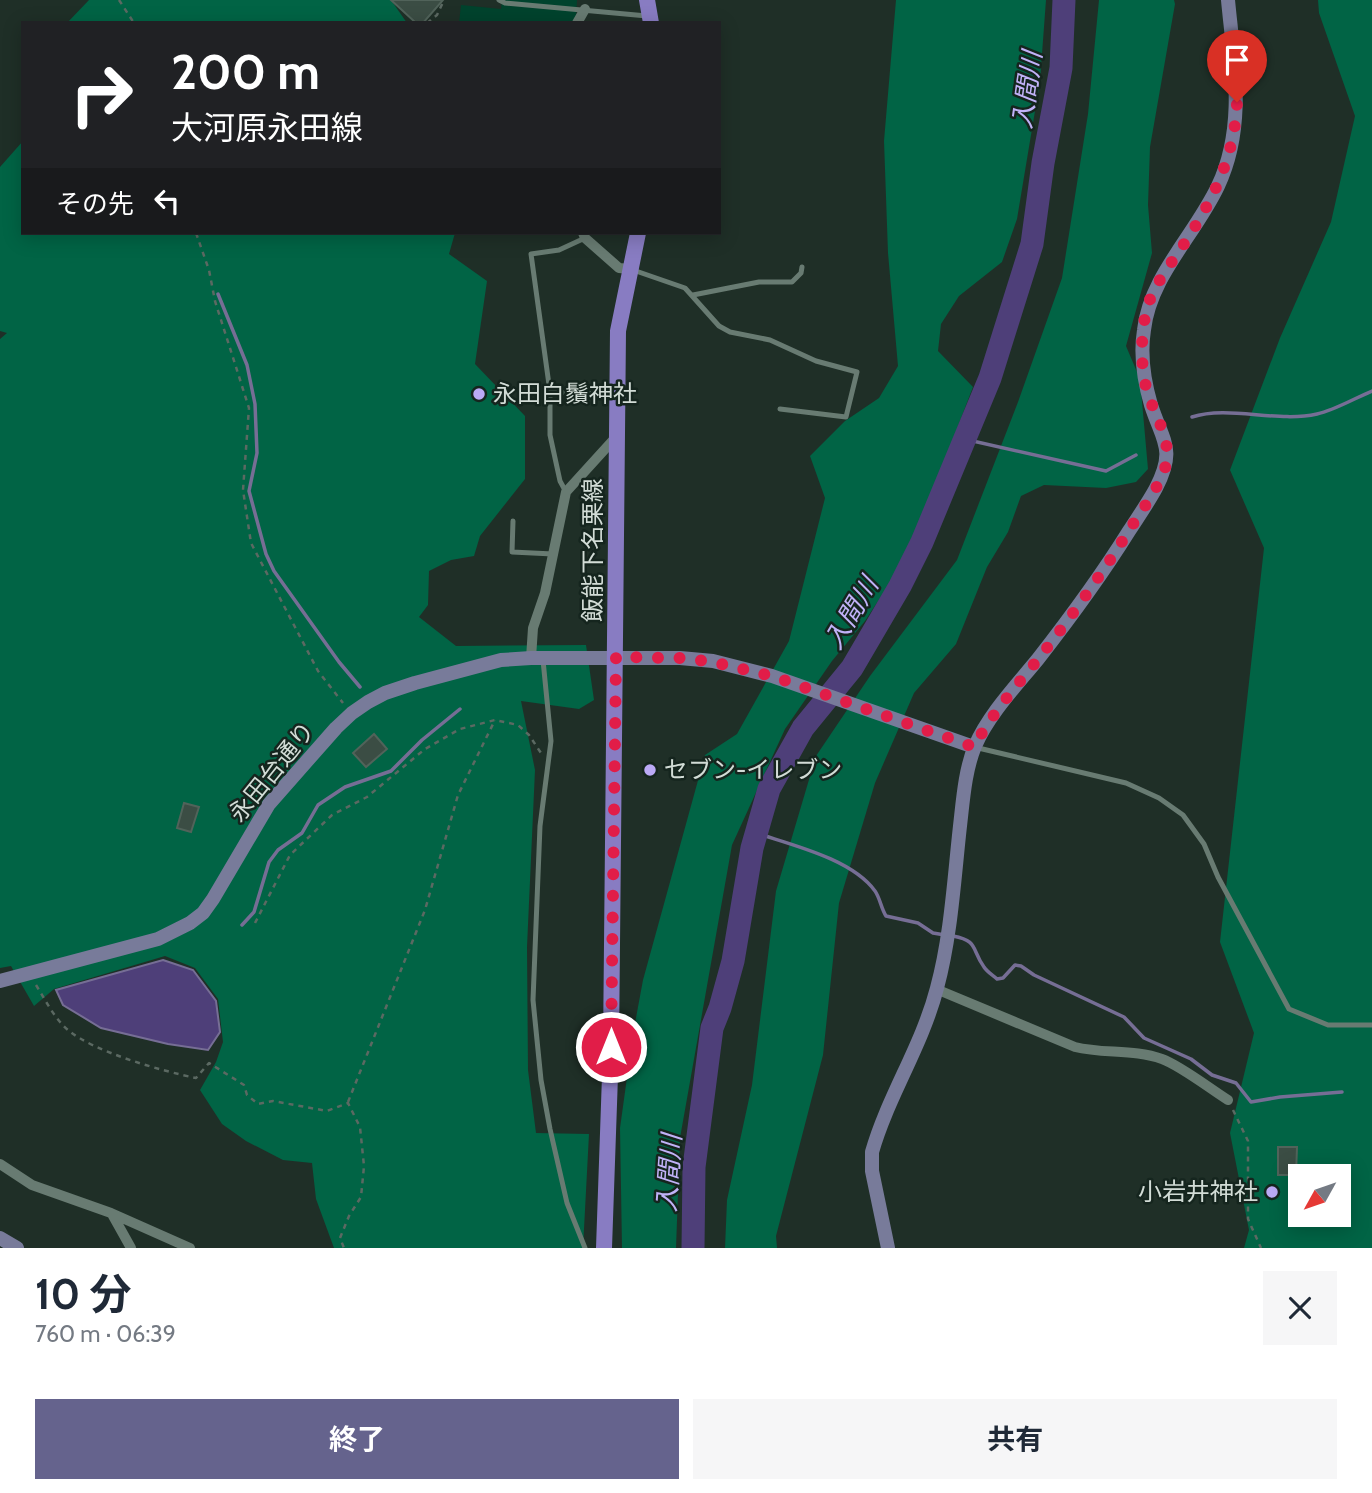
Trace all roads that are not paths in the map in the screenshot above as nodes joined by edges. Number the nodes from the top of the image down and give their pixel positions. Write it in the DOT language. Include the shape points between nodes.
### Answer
graph roads {
  1 [pos="499,0"];
  2 [pos="1228,0"];
  3 [pos="585,9"];
  4 [pos="649,13"];
  5 [pos="578,21"];
  6 [pos="584,235"];
  7 [pos="638,235"];
  8 [pos="802,267"];
  9 [pos="630,269"];
  10 [pos="693,295"];
  11 [pos="550,393"];
  12 [pos="617,395"];
  13 [pos="780,409"];
  14 [pos="616,438"];
  15 [pos="566,492"];
  16 [pos="513,521"];
  17 [pos="554,554"];
  18 [pos="616,657"];
  19 [pos="537,658"];
  20 [pos="974,747"];
  21 [pos="0,981"];
  22 [pos="936,989"];
  23 [pos="1372,1025"];
  24 [pos="1228,1100"];
  25 [pos="0,1164"];
  26 [pos="111,1213"];
  27 [pos="0,1238"];
  28 [pos="17,1248"];
  29 [pos="131,1248"];
  30 [pos="190,1248"];
  31 [pos="585,1248"];
  32 [pos="604,1248"];
  33 [pos="888,1248"];
  1 -- 3 [label="lane"];
  2 -- 20 [label="street" via="1237,102 1226,167 1198,223 1158,284 1143,331 1145,383 1166,442 1166,466 1077,610"];
  3 -- 4 [label="lane"];
  3 -- 5 [label="street"];
  6 -- 9 [label="street" via="619,268"];
  6 -- 11 [label="lane" via="559,250 531,254"];
  7 -- 9 [label="main road, 飯能下名栗線"];
  8 -- 10 [label="lane" via="792,282 760,282"];
  9 -- 10 [label="lane"];
  9 -- 12 [label="main road, 飯能下名栗線" via="618,331"];
  10 -- 13 [label="lane" via="719,326 730,332 770,340 816,361 857,372 846,417"];
  11 -- 12 [label="lane"];
  11 -- 15 [label="lane" via="550,435"];
  12 -- 14 [label="main road, 飯能下名栗線"];
  14 -- 15 [label="street"];
  14 -- 18 [label="main road, 飯能下名栗線"];
  15 -- 17 [label="street"];
  16 -- 17 [label="lane" via="512,552"];
  17 -- 19 [label="street" via="533,628"];
  18 -- 19 [label="street, 永田台通り"];
  18 -- 20 [label="street, 永田台通り" via="713,662 772,676"];
  18 -- 32 [label="main road, 飯能下名栗線"];
  19 -- 21 [label="street, 永田台通り" via="482,663 368,702 336,728 269,804 203,913 190,923 158,939"];
  19 -- 31 [label="lane" via="551,741 540,826 533,1000 550,1129 567,1203"];
  20 -- 22 [label="street"];
  20 -- 23 [label="lane" via="1126,782 1159,797 1183,815 1203,844 1289,1009 1328,1024"];
  22 -- 24 [label="street" via="1074,1047 1163,1059"];
  22 -- 33 [label="street" via="921,1038 872,1152"];
  25 -- 26 [label="street" via="32,1185"];
  26 -- 29 [label="street"];
  26 -- 30 [label="street"];
  27 -- 28 [label="street"];
}
